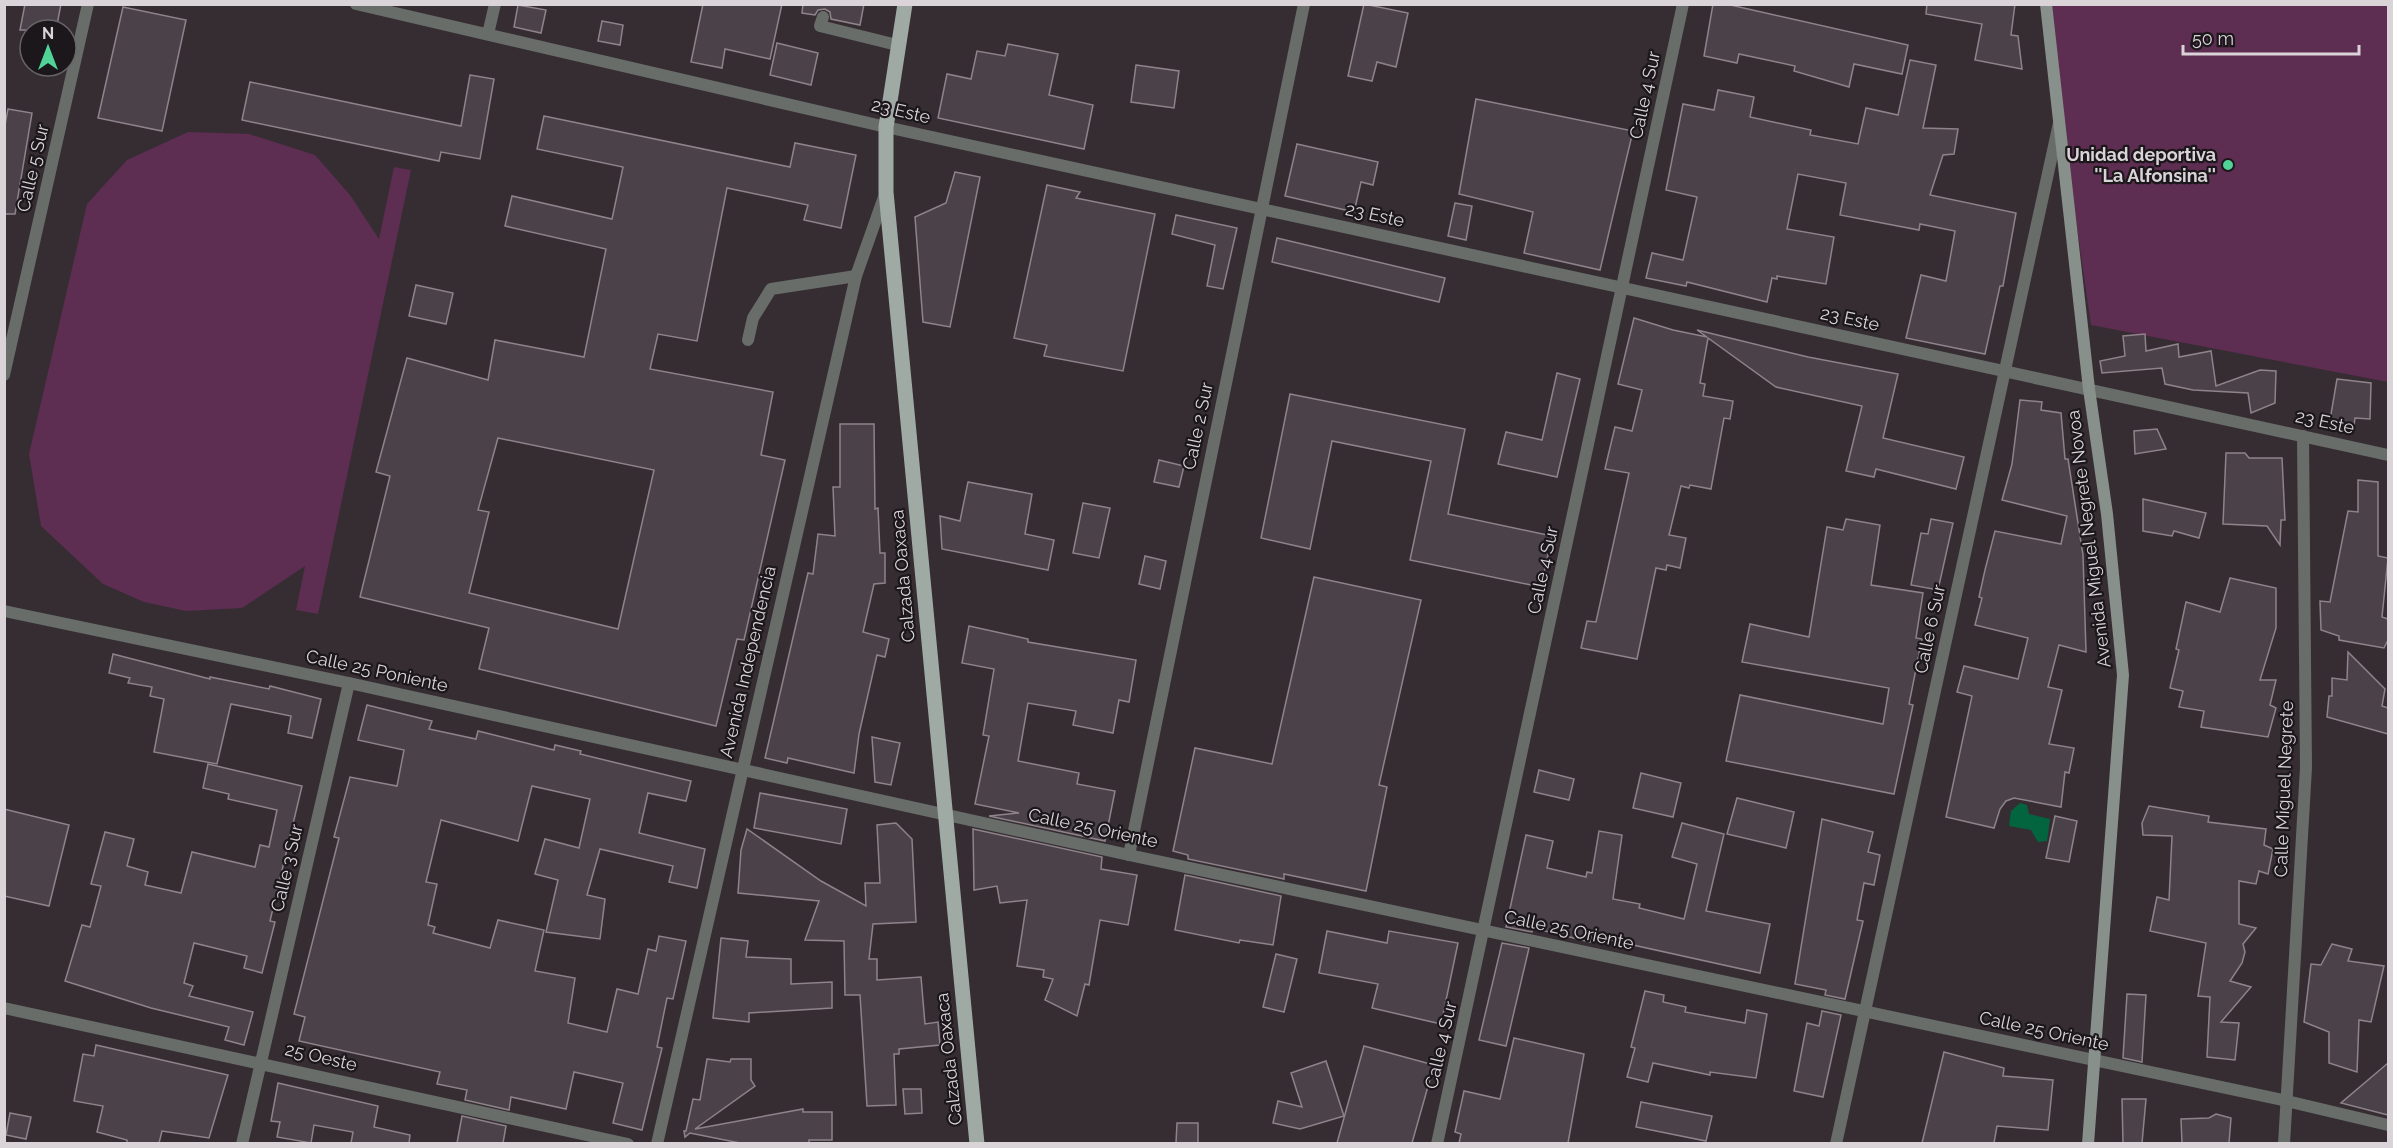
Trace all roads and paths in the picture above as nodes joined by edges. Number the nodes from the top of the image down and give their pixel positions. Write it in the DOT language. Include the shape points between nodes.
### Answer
graph roads {
  1 [pos="88,4"];
  2 [pos="356,4"];
  3 [pos="495,4"];
  4 [pos="905,4"];
  5 [pos="1304,4"];
  6 [pos="1683,4"];
  7 [pos="2046,4"];
  8 [pos="822,17"];
  9 [pos="488,34"];
  10 [pos="897,45"];
  11 [pos="2059,122"];
  12 [pos="886,127"];
  13 [pos="886,192"];
  14 [pos="1260,208"];
  15 [pos="855,276"];
  16 [pos="1622,287"];
  17 [pos="748,340"];
  18 [pos="2005,371"];
  19 [pos="4,375"];
  20 [pos="2089,389"];
  21 [pos="2303,436"];
  22 [pos="2388,455"];
  23 [pos="4,611"];
  24 [pos="349,683"];
  25 [pos="741,770"];
  26 [pos="945,814"];
  27 [pos="1129,855"];
  28 [pos="1485,931"];
  29 [pos="4,1008"];
  30 [pos="1865,1012"];
  31 [pos="2094,1060"];
  32 [pos="261,1062"];
  33 [pos="2287,1101"];
  34 [pos="2388,1125"];
  35 [pos="242,1143"];
  36 [pos="628,1143"];
  37 [pos="657,1143"];
  38 [pos="977,1143"];
  39 [pos="1437,1143"];
  40 [pos="1836,1143"];
  41 [pos="2088,1143"];
  42 [pos="2284,1143"];
  1 -- 19 [label="street, Calle 5 Sur"];
  2 -- 9 [label="street, 23 Este"];
  3 -- 9 [label="street"];
  4 -- 10 [label="main road, Calzada Oaxaca"];
  5 -- 14 [label="street, Calle 2 Sur"];
  6 -- 16 [label="street, Calle 4 Sur"];
  7 -- 11 [label="main road, Avenida Miguel Negrete Novoa"];
  8 -- 10 [label="street" via="820,26"];
  9 -- 12 [label="street, 23 Este"];
  10 -- 12 [label="main road, Calzada Oaxaca"];
  11 -- 18 [label="street, Calle 6 Sur"];
  11 -- 20 [label="main road, Avenida Miguel Negrete Novoa"];
  12 -- 13 [label="main road, Calzada Oaxaca"];
  12 -- 14 [label="street, 23 Este"];
  13 -- 15 [label="street, Avenida Independencia"];
  13 -- 26 [label="main road, Calzada Oaxaca"];
  14 -- 16 [label="street, 23 Este"];
  14 -- 27 [label="street, Calle 2 Sur"];
  15 -- 17 [label="street" via="771,289 753,318"];
  15 -- 25 [label="street, Avenida Independencia"];
  16 -- 18 [label="street, 23 Este"];
  16 -- 28 [label="street, Calle 4 Sur"];
  18 -- 20 [label="street, 23 Este"];
  18 -- 30 [label="street, Calle 6 Sur"];
  20 -- 21 [label="street, 23 Este"];
  20 -- 31 [label="main road, Avenida Miguel Negrete Novoa" via="2108,514 2123,675"];
  21 -- 22 [label="street, 23 Este"];
  21 -- 33 [label="street, Calle Miguel Negrete" via="2306,768"];
  23 -- 24 [label="street, Calle 25 Poniente"];
  24 -- 25 [label="street, Calle 25 Poniente"];
  24 -- 32 [label="street, Calle 3 Sur"];
  25 -- 26 [label="street, Calle 25 Oriente"];
  25 -- 37 [label="street, Avenida Independencia"];
  26 -- 27 [label="street, Calle 25 Oriente"];
  26 -- 38 [label="main road, Calzada Oaxaca"];
  27 -- 28 [label="street, Calle 25 Oriente"];
  28 -- 30 [label="street, Calle 25 Oriente"];
  28 -- 39 [label="street, Calle 4 Sur"];
  29 -- 32 [label="street, 25 Oeste"];
  30 -- 31 [label="street, Calle 25 Oriente"];
  30 -- 40 [label="street, Calle 6 Sur"];
  31 -- 33 [label="street, Calle 25 Oriente"];
  31 -- 41 [label="main road, Avenida Miguel Negrete Novoa"];
  32 -- 35 [label="street, Calle 3 Sur"];
  32 -- 36 [label="street, 25 Oeste"];
  33 -- 34 [label="street, Calle 25 Oriente"];
  33 -- 42 [label="street, Calle Miguel Negrete"];
}
